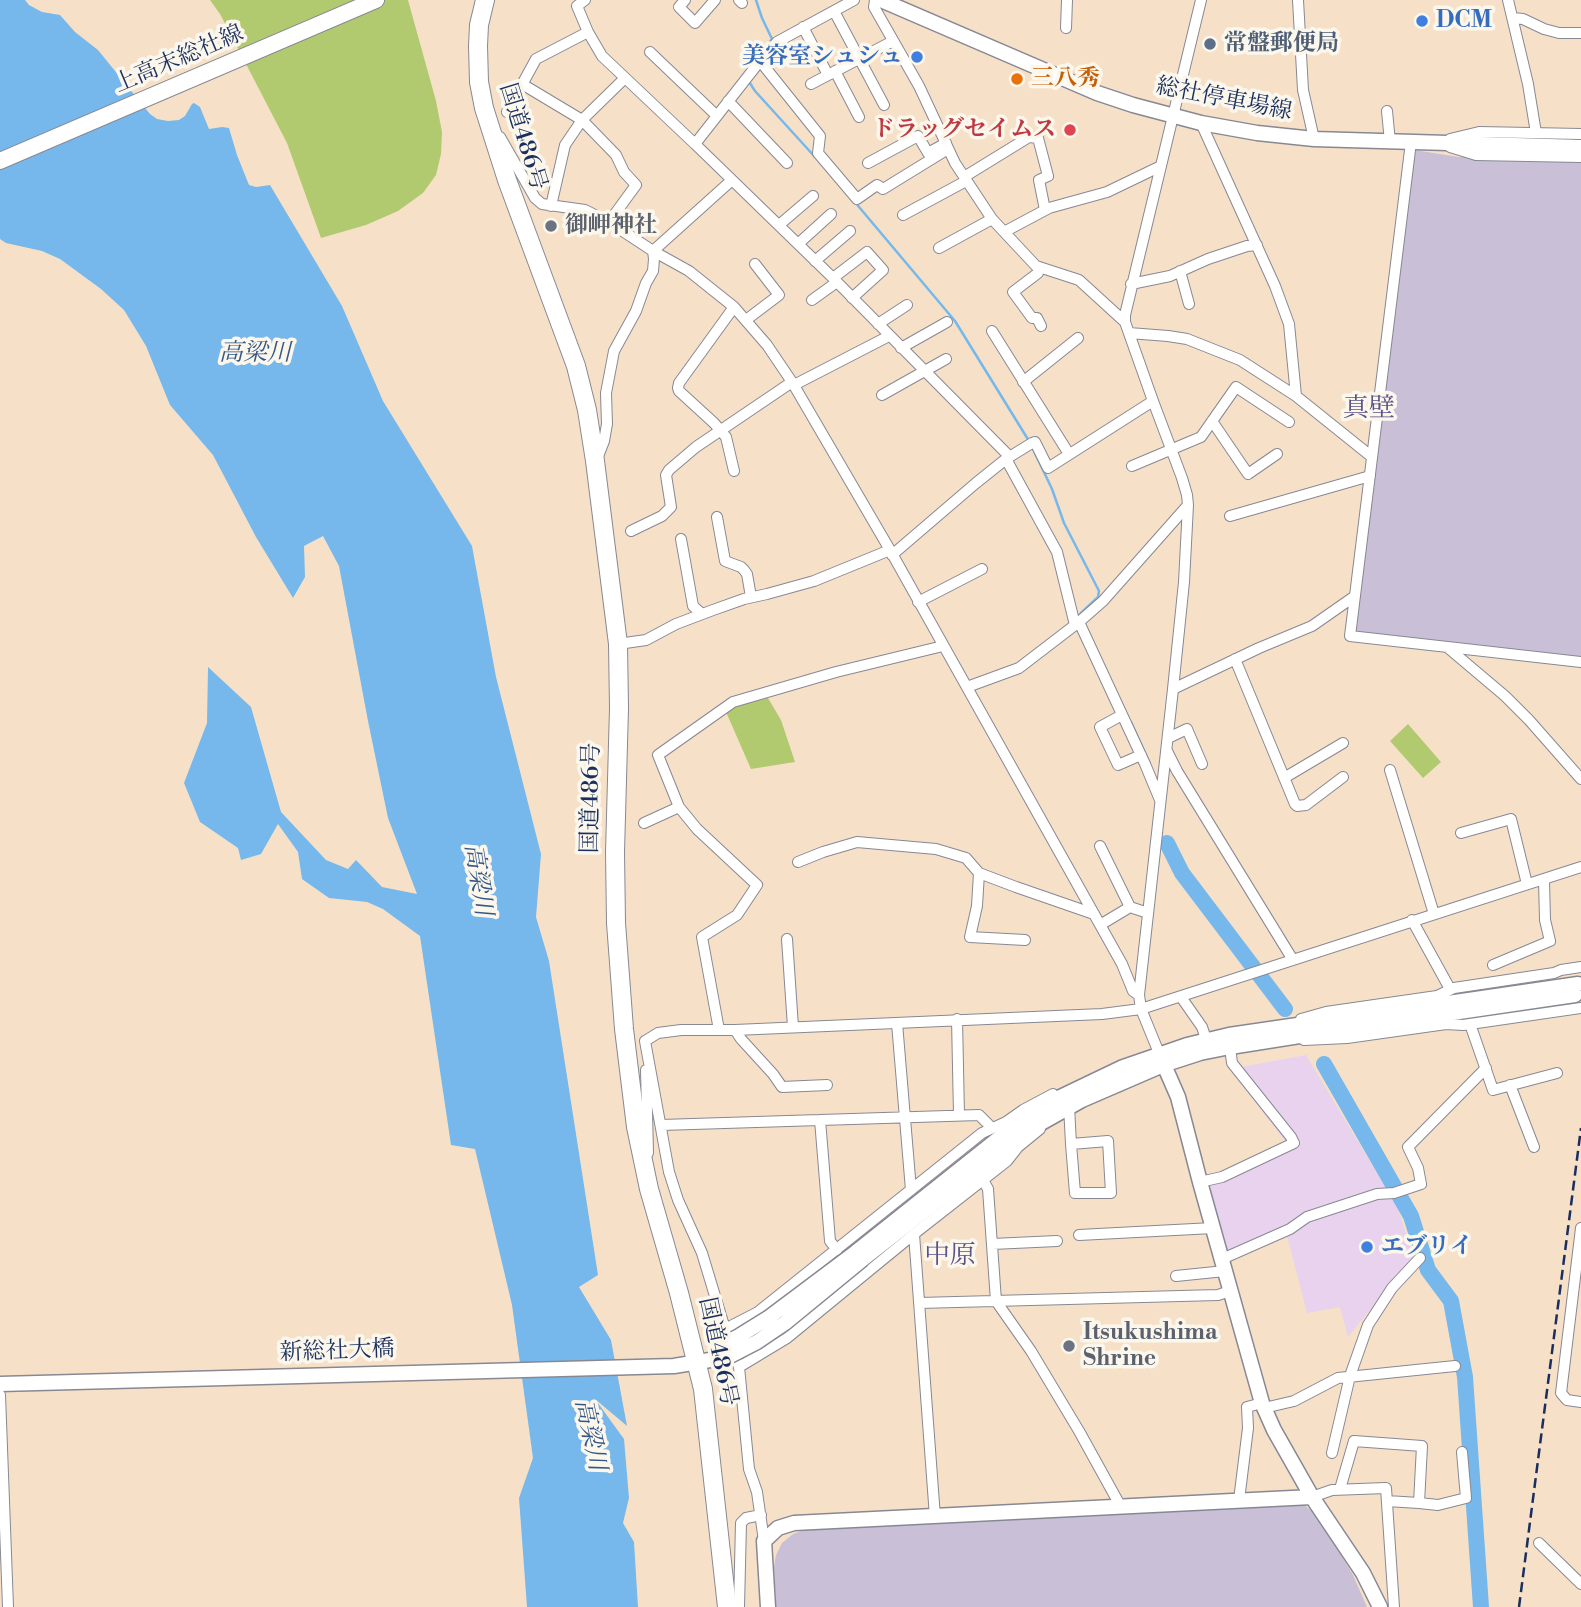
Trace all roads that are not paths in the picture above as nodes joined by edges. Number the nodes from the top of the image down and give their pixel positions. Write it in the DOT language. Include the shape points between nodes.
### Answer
graph roads {
  1 [pos="376,0"];
  2 [pos="475,0"];
  3 [pos="485,0"];
  4 [pos="497,0"];
  5 [pos="585,0"];
  6 [pos="685,0"];
  7 [pos="715,0"];
  8 [pos="854,0"];
  9 [pos="875,0"];
  10 [pos="881,0"];
  11 [pos="1067,0"];
  12 [pos="1201,0"];
  13 [pos="1298,0"];
  14 [pos="1508,0"];
  15 [pos="834,11"];
  16 [pos="1513,18"];
  17 [pos="478,25"];
  18 [pos="803,27"];
  19 [pos="1066,28"];
  20 [pos="588,32"];
  21 [pos="1581,33"];
  22 [pos="893,41"];
  23 [pos="478,46"];
  24 [pos="650,52"];
  25 [pos="859,59"];
  26 [pos="760,61"];
  27 [pos="831,73"];
  28 [pos="625,78"];
  29 [pos="522,84"];
  30 [pos="811,84"];
  31 [pos="728,101"];
  32 [pos="884,105"];
  33 [pos="1387,111"];
  34 [pos="507,112"];
  35 [pos="717,116"];
  36 [pos="859,117"];
  37 [pos="1173,117"];
  38 [pos="582,120"];
  39 [pos="1200,123"];
  40 [pos="491,132"];
  41 [pos="1536,133"];
  42 [pos="1314,139"];
  43 [pos="1390,142"];
  44 [pos="1411,142"];
  45 [pos="1436,142"];
  46 [pos="695,144"];
  47 [pos="947,146"];
  48 [pos="1580,146"];
  49 [pos="0,161"];
  50 [pos="788,163"];
  51 [pos="868,163"];
  52 [pos="1161,166"];
  53 [pos="965,179"];
  54 [pos="732,180"];
  55 [pos="813,196"];
  56 [pos="551,205"];
  57 [pos="1045,210"];
  58 [pos="831,214"];
  59 [pos="903,215"];
  60 [pos="992,219"];
  61 [pos="609,222"];
  62 [pos="779,225"];
  63 [pos="850,231"];
  64 [pos="1004,232"];
  65 [pos="798,244"];
  66 [pos="1257,245"];
  67 [pos="939,248"];
  68 [pos="653,251"];
  69 [pos="815,261"];
  70 [pos="755,264"];
  71 [pos="1039,267"];
  72 [pos="1180,271"];
  73 [pos="835,280"];
  74 [pos="1131,285"];
  75 [pos="852,298"];
  76 [pos="812,300"];
  77 [pos="1189,304"];
  78 [pos="907,305"];
  79 [pos="734,307"];
  80 [pos="746,320"];
  81 [pos="947,322"];
  82 [pos="1125,323"];
  83 [pos="878,324"];
  84 [pos="1041,326"];
  85 [pos="992,331"];
  86 [pos="1129,333"];
  87 [pos="889,336"];
  88 [pos="1078,338"];
  89 [pos="901,348"];
  90 [pos="946,359"];
  91 [pos="924,371"];
  92 [pos="1023,382"];
  93 [pos="793,384"];
  94 [pos="882,395"];
  95 [pos="1296,396"];
  96 [pos="1153,401"];
  97 [pos="1212,421"];
  98 [pos="1289,422"];
  99 [pos="720,431"];
  100 [pos="1171,449"];
  101 [pos="1069,454"];
  102 [pos="1277,454"];
  103 [pos="1372,457"];
  104 [pos="1008,458"];
  105 [pos="595,461"];
  106 [pos="1132,466"];
  107 [pos="734,471"];
  108 [pos="1370,477"];
  109 [pos="1188,505"];
  110 [pos="1230,516"];
  111 [pos="717,517"];
  112 [pos="631,531"];
  113 [pos="681,539"];
  114 [pos="891,553"];
  115 [pos="982,569"];
  116 [pos="1355,596"];
  117 [pos="751,597"];
  118 [pos="918,602"];
  119 [pos="702,614"];
  120 [pos="1077,623"];
  121 [pos="618,644"];
  122 [pos="943,646"];
  123 [pos="1447,647"];
  124 [pos="1235,659"];
  125 [pos="1581,662"];
  126 [pos="967,687"];
  127 [pos="1173,690"];
  128 [pos="1122,715"];
  129 [pos="1168,738"];
  130 [pos="1343,743"];
  131 [pos="1167,750"];
  132 [pos="1141,755"];
  133 [pos="1202,764"];
  134 [pos="1390,770"];
  135 [pos="1343,777"];
  136 [pos="1284,778"];
  137 [pos="1581,779"];
  138 [pos="1161,802"];
  139 [pos="679,807"];
  140 [pos="644,823"];
  141 [pos="1461,833"];
  142 [pos="1100,846"];
  143 [pos="798,862"];
  144 [pos="1581,867"];
  145 [pos="979,873"];
  146 [pos="1544,880"];
  147 [pos="1527,884"];
  148 [pos="1130,907"];
  149 [pos="1148,913"];
  150 [pos="1094,914"];
  151 [pos="1434,914"];
  152 [pos="1412,920"];
  153 [pos="1100,925"];
  154 [pos="788,939"];
  155 [pos="1025,940"];
  156 [pos="1293,960"];
  157 [pos="1493,965"];
  158 [pos="1581,967"];
  159 [pos="1450,989"];
  160 [pos="1139,995"];
  161 [pos="1578,996"];
  162 [pos="1181,997"];
  163 [pos="1142,1009"];
  164 [pos="957,1020"];
  165 [pos="897,1023"];
  166 [pos="1470,1024"];
  167 [pos="793,1027"];
  168 [pos="719,1030"];
  169 [pos="735,1030"];
  170 [pos="1285,1032"];
  171 [pos="1206,1039"];
  172 [pos="645,1041"];
  173 [pos="1230,1047"];
  174 [pos="1161,1059"];
  175 [pos="1486,1068"];
  176 [pos="1557,1073"];
  177 [pos="827,1085"];
  178 [pos="1510,1085"];
  179 [pos="1074,1090"];
  180 [pos="1069,1106"];
  181 [pos="958,1115"];
  182 [pos="1054,1115"];
  183 [pos="904,1117"];
  184 [pos="820,1120"];
  185 [pos="661,1125"];
  186 [pos="992,1128"];
  187 [pos="1071,1144"];
  188 [pos="1534,1147"];
  189 [pos="983,1180"];
  190 [pos="1200,1182"];
  191 [pos="649,1189"];
  192 [pos="911,1190"];
  193 [pos="1213,1228"];
  194 [pos="1581,1228"];
  195 [pos="914,1234"];
  196 [pos="1079,1235"];
  197 [pos="1057,1241"];
  198 [pos="992,1244"];
  199 [pos="837,1250"];
  200 [pos="860,1255"];
  201 [pos="1420,1258"];
  202 [pos="1224,1265"];
  203 [pos="1176,1276"];
  204 [pos="1230,1291"];
  205 [pos="996,1301"];
  206 [pos="919,1303"];
  207 [pos="729,1349"];
  208 [pos="698,1363"];
  209 [pos="1455,1366"];
  210 [pos="1350,1376"];
  211 [pos="0,1384"];
  212 [pos="0,1395"];
  213 [pos="1581,1402"];
  214 [pos="1263,1405"];
  215 [pos="1462,1452"];
  216 [pos="1332,1453"];
  217 [pos="1340,1489"];
  218 [pos="1312,1497"];
  219 [pos="1239,1500"];
  220 [pos="1387,1502"];
  221 [pos="1419,1503"];
  222 [pos="1121,1507"];
  223 [pos="761,1516"];
  224 [pos="935,1517"];
  225 [pos="764,1541"];
  226 [pos="1539,1543"];
  227 [pos="1581,1584"];
  228 [pos="8,1607"];
  229 [pos="727,1607"];
  230 [pos="738,1607"];
  231 [pos="768,1607"];
  232 [pos="1380,1607"];
  233 [pos="1394,1607"];
  1 -- 49 [label="main road, 上高末総社線"];
  2 -- 23 [label="street" via="472,35"];
  3 -- 17 [label="highway, 国道486号"];
  4 -- 17 [label="street"];
  5 -- 20 [label="street" via="577,6"];
  6 -- 7 [label="street" via="679,7 695,23"];
  8 -- 15 [label="street"];
  9 -- 22 [label="street" via="874,7"];
  10 -- 37 [label="street, 総社停車場線" via="1097,93"];
  11 -- 19 [label="street"];
  12 -- 37 [label="street"];
  13 -- 42 [label="street" via="1303,90"];
  14 -- 16 [label="street"];
  15 -- 18 [label="street"];
  15 -- 25 [label="street"];
  16 -- 21 [label="street" via="1559,33"];
  16 -- 41 [label="street"];
  17 -- 23 [label="highway, 国道486号"];
  18 -- 26 [label="street" via="777,43"];
  18 -- 27 [label="street"];
  20 -- 28 [label="street" via="601,56"];
  20 -- 29 [label="street" via="536,59"];
  22 -- 25 [label="street"];
  22 -- 47 [label="street"];
  23 -- 40 [label="highway, 国道486号" via="481,94"];
  24 -- 35 [label="street"];
  25 -- 27 [label="street"];
  25 -- 32 [label="street"];
  26 -- 31 [label="street"];
  26 -- 47 [label="street" via="820,136 818,153 857,200 877,185 883,189"];
  27 -- 30 [label="street"];
  27 -- 36 [label="street"];
  28 -- 38 [label="street"];
  28 -- 46 [label="street"];
  29 -- 34 [label="street"];
  29 -- 38 [label="street"];
  31 -- 35 [label="street"];
  31 -- 50 [label="street"];
  33 -- 43 [label="street"];
  35 -- 46 [label="street"];
  37 -- 39 [label="street, 総社停車場線"];
  37 -- 52 [label="street"];
  38 -- 56 [label="street" via="565,145"];
  38 -- 61 [label="street" via="616,155 636,185"];
  39 -- 42 [label="street, 総社停車場線"];
  39 -- 66 [label="street"];
  40 -- 56 [label="street" via="499,135 535,198"];
  40 -- 105 [label="highway, 国道486号" via="576,366"];
  41 -- 45 [label="street" via="1479,132"];
  41 -- 48 [label="street"];
  42 -- 43 [label="street, 総社停車場線"];
  43 -- 44 [label="street, 総社停車場線"];
  44 -- 45 [label="street, 総社停車場線"];
  44 -- 103 [label="street"];
  45 -- 48 [label="street, 総社停車場線"];
  46 -- 54 [label="street"];
  47 -- 51 [label="street" via="928,153 918,136"];
  47 -- 53 [label="street"];
  52 -- 57 [label="street" via="1107,192"];
  52 -- 74 [label="street"];
  53 -- 57 [label="street" via="1029,137 1038,138 1048,176 1039,180"];
  53 -- 59 [label="street"];
  53 -- 60 [label="street"];
  54 -- 62 [label="street"];
  54 -- 68 [label="street"];
  55 -- 62 [label="street"];
  56 -- 61 [label="street" via="585,210"];
  57 -- 64 [label="street"];
  58 -- 65 [label="street"];
  60 -- 64 [label="street"];
  60 -- 67 [label="street"];
  61 -- 68 [label="street"];
  62 -- 65 [label="street"];
  63 -- 69 [label="street"];
  64 -- 71 [label="street"];
  65 -- 69 [label="street"];
  66 -- 72 [label="street"];
  66 -- 95 [label="street" via="1289,324"];
  68 -- 79 [label="street" via="689,271"];
  68 -- 105 [label="street" via="653,271 614,351 606,393 607,425"];
  69 -- 73 [label="street"];
  70 -- 80 [label="street" via="779,295"];
  71 -- 82 [label="street" via="1079,280"];
  71 -- 84 [label="street" via="1038,273 1013,292"];
  72 -- 74 [label="street"];
  72 -- 77 [label="street"];
  73 -- 75 [label="street"];
  73 -- 75 [label="street" via="867,252 883,270"];
  73 -- 76 [label="street"];
  74 -- 82 [label="street"];
  75 -- 83 [label="street"];
  78 -- 83 [label="street"];
  79 -- 80 [label="street"];
  79 -- 99 [label="street" via="678,388"];
  80 -- 93 [label="street"];
  81 -- 89 [label="street"];
  82 -- 86 [label="street"];
  83 -- 87 [label="street"];
  85 -- 92 [label="street"];
  86 -- 95 [label="street" via="1187,339 1207,346 1240,360"];
  86 -- 96 [label="street"];
  87 -- 89 [label="street"];
  87 -- 93 [label="street"];
  88 -- 92 [label="street"];
  89 -- 91 [label="street"];
  90 -- 91 [label="street"];
  91 -- 94 [label="street"];
  91 -- 104 [label="street"];
  92 -- 101 [label="street"];
  93 -- 99 [label="street"];
  93 -- 114 [label="street"];
  95 -- 103 [label="street"];
  96 -- 100 [label="street"];
  96 -- 101 [label="street"];
  97 -- 98 [label="street" via="1236,387"];
  97 -- 100 [label="street" via="1201,437"];
  97 -- 102 [label="street" via="1248,474"];
  99 -- 107 [label="street" via="726,437"];
  99 -- 112 [label="street" via="667,473 671,507"];
  100 -- 106 [label="street"];
  100 -- 109 [label="street"];
  101 -- 104 [label="street" via="1048,468 1035,442"];
  103 -- 108 [label="street"];
  104 -- 114 [label="street"];
  104 -- 120 [label="street" via="1057,552"];
  105 -- 121 [label="highway, 国道486号"];
  108 -- 110 [label="street"];
  108 -- 116 [label="street"];
  109 -- 120 [label="street" via="1103,601"];
  109 -- 127 [label="street"];
  111 -- 117 [label="street" via="725,561 747,574"];
  113 -- 119 [label="street" via="693,606"];
  114 -- 117 [label="street" via="814,581"];
  114 -- 118 [label="street"];
  115 -- 118 [label="street"];
  116 -- 123 [label="street" via="1350,636"];
  116 -- 124 [label="street" via="1312,626"];
  117 -- 119 [label="street"];
  118 -- 122 [label="street"];
  119 -- 121 [label="street" via="646,640"];
  120 -- 126 [label="street" via="1019,668"];
  120 -- 128 [label="street"];
  121 -- 191 [label="highway, 国道486号" via="616,923 636,1127"];
  122 -- 126 [label="street"];
  122 -- 139 [label="street" via="733,702 658,755"];
  123 -- 125 [label="street"];
  123 -- 137 [label="street" via="1505,696"];
  124 -- 127 [label="street"];
  124 -- 136 [label="street"];
  126 -- 150 [label="street"];
  127 -- 129 [label="street"];
  128 -- 132 [label="street"];
  128 -- 132 [label="street" via="1100,727 1118,765"];
  129 -- 131 [label="street"];
  129 -- 133 [label="street" via="1187,729"];
  130 -- 136 [label="street"];
  131 -- 138 [label="street"];
  131 -- 156 [label="street"];
  132 -- 138 [label="street"];
  134 -- 151 [label="street"];
  135 -- 136 [label="street" via="1302,806 1295,804"];
  138 -- 149 [label="street"];
  139 -- 140 [label="street"];
  139 -- 168 [label="street" via="757,885 737,915 702,937"];
  141 -- 147 [label="street" via="1511,819"];
  142 -- 148 [label="street"];
  143 -- 145 [label="street" via="849,844 872,843 946,851 967,858"];
  144 -- 146 [label="street"];
  145 -- 150 [label="street"];
  145 -- 155 [label="street" via="971,937"];
  146 -- 147 [label="street"];
  146 -- 157 [label="street" via="1550,941"];
  147 -- 151 [label="street"];
  148 -- 149 [label="street"];
  148 -- 153 [label="street"];
  149 -- 160 [label="street"];
  150 -- 153 [label="street"];
  151 -- 152 [label="street"];
  152 -- 156 [label="street"];
  152 -- 159 [label="street"];
  153 -- 160 [label="street"];
  154 -- 167 [label="street"];
  156 -- 162 [label="street"];
  158 -- 159 [label="street"];
  159 -- 170 [label="street" via="1437,996 1326,1012 1307,1017"];
  160 -- 163 [label="street"];
  161 -- 166 [label="street"];
  161 -- 170 [label="street"];
  162 -- 163 [label="street"];
  162 -- 171 [label="street"];
  163 -- 164 [label="street"];
  163 -- 174 [label="street"];
  164 -- 165 [label="street"];
  164 -- 181 [label="street"];
  165 -- 167 [label="street"];
  165 -- 183 [label="street"];
  166 -- 170 [label="street" via="1311,1041"];
  166 -- 175 [label="street"];
  167 -- 169 [label="street"];
  168 -- 169 [label="street"];
  168 -- 172 [label="street" via="658,1033"];
  169 -- 177 [label="street" via="782,1087"];
  170 -- 171 [label="street"];
  170 -- 173 [label="street"];
  171 -- 174 [label="street"];
  172 -- 185 [label="street"];
  172 -- 191 [label="street"];
  173 -- 174 [label="street"];
  173 -- 190 [label="street" via="1232,1063 1294,1143 1222,1177"];
  174 -- 179 [label="street" via="1123,1067"];
  174 -- 180 [label="street"];
  174 -- 190 [label="street" via="1178,1097"];
  175 -- 178 [label="street" via="1493,1090"];
  175 -- 202 [label="street" via="1408,1147 1421,1184 1307,1217"];
  176 -- 178 [label="street"];
  178 -- 188 [label="street"];
  179 -- 186 [label="street" via="1052,1094"];
  179 -- 200 [label="street" via="1013,1127"];
  180 -- 182 [label="street"];
  180 -- 187 [label="street"];
  181 -- 183 [label="street"];
  181 -- 186 [label="street" via="979,1115"];
  182 -- 189 [label="street"];
  182 -- 200 [label="street" via="1027,1130"];
  183 -- 184 [label="street"];
  183 -- 192 [label="street"];
  184 -- 185 [label="street"];
  184 -- 199 [label="street" via="830,1241"];
  185 -- 207 [label="street" via="675,1191 702,1253"];
  186 -- 192 [label="street"];
  187 -- 187 [label="street" via="1108,1141 1111,1193 1075,1193"];
  189 -- 195 [label="street"];
  189 -- 198 [label="street" via="988,1189"];
  190 -- 193 [label="street"];
  191 -- 208 [label="highway, 国道486号"];
  192 -- 199 [label="street"];
  193 -- 196 [label="street"];
  193 -- 202 [label="street"];
  194 -- 213 [label="street" via="1561,1393 1567,1401"];
  195 -- 206 [label="street"];
  195 -- 207 [label="street" via="787,1338"];
  197 -- 198 [label="street"];
  198 -- 205 [label="street"];
  199 -- 207 [label="street" via="758,1312"];
  200 -- 207 [label="street, bridge" via="740,1336"];
  201 -- 210 [label="street" via="1392,1288 1368,1325"];
  202 -- 203 [label="street"];
  202 -- 204 [label="street"];
  204 -- 205 [label="street"];
  204 -- 214 [label="street"];
  205 -- 206 [label="street"];
  205 -- 222 [label="street" via="1031,1351"];
  206 -- 224 [label="street"];
  207 -- 208 [label="street"];
  207 -- 223 [label="street"];
  208 -- 211 [label="street, 新総社大橋"];
  208 -- 229 [label="highway, 国道486号"];
  209 -- 210 [label="street"];
  210 -- 214 [label="street" via="1294,1401"];
  210 -- 216 [label="street"];
  212 -- 228 [label="street"];
  214 -- 218 [label="street"];
  214 -- 219 [label="street" via="1247,1407"];
  215 -- 221 [label="street" via="1466,1498 1438,1505"];
  217 -- 218 [label="street"];
  217 -- 220 [label="street" via="1386,1488"];
  217 -- 221 [label="street" via="1354,1441 1422,1446"];
  218 -- 219 [label="street"];
  218 -- 232 [label="street"];
  219 -- 222 [label="street"];
  220 -- 221 [label="street"];
  220 -- 233 [label="street"];
  222 -- 224 [label="street"];
  223 -- 225 [label="street"];
  223 -- 230 [label="street" via="741,1523"];
  224 -- 225 [label="street" via="794,1523 778,1528"];
  225 -- 231 [label="street"];
  226 -- 227 [label="street"];
}
